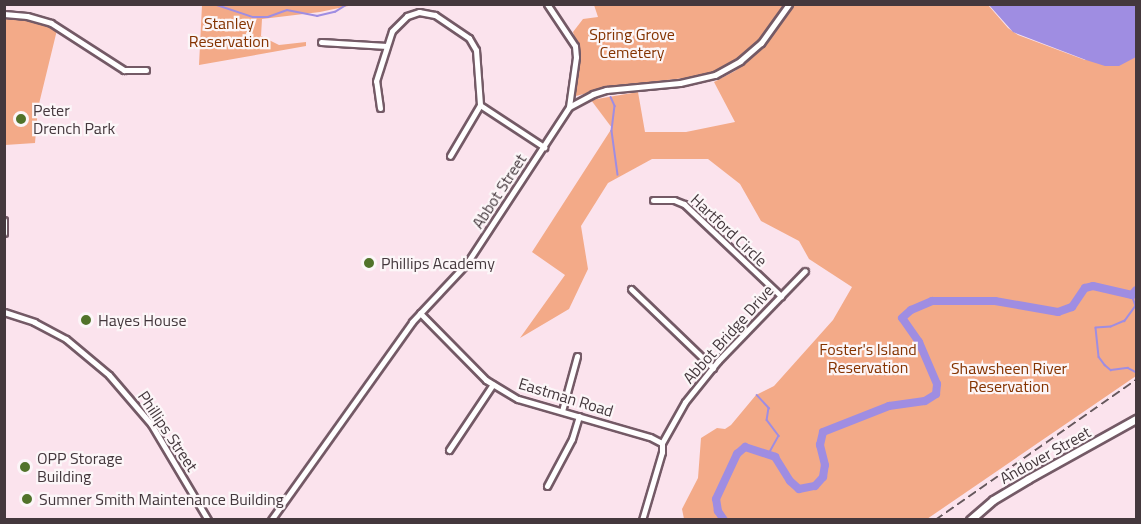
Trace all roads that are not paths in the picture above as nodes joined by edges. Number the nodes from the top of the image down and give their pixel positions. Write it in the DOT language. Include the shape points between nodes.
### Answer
graph roads {
  1 [pos="546,4"];
  2 [pos="789,4"];
  3 [pos="4,14"];
  4 [pos="321,42"];
  5 [pos="387,46"];
  6 [pos="146,70"];
  7 [pos="480,105"];
  8 [pos="569,107"];
  9 [pos="380,108"];
  10 [pos="544,147"];
  11 [pos="450,156"];
  12 [pos="653,200"];
  13 [pos="4,220"];
  14 [pos="4,233"];
  15 [pos="805,271"];
  16 [pos="631,289"];
  17 [pos="781,296"];
  18 [pos="4,312"];
  19 [pos="420,313"];
  20 [pos="577,356"];
  21 [pos="713,368"];
  22 [pos="493,384"];
  23 [pos="562,411"];
  24 [pos="579,416"];
  25 [pos="1137,419"];
  26 [pos="662,443"];
  27 [pos="449,450"];
  28 [pos="547,486"];
  29 [pos="208,519"];
  30 [pos="271,519"];
  31 [pos="642,519"];
  32 [pos="969,519"];
  1 -- 8 [label="street" via="575,46"];
  2 -- 8 [label="street" via="761,43 715,75 680,83 606,90"];
  3 -- 6 [label="street" via="51,23 124,70"];
  4 -- 5 [label="street"];
  5 -- 7 [label="street" via="392,31 403,18 419,12 435,15 469,38 476,50"];
  5 -- 9 [label="street" via="376,81"];
  7 -- 10 [label="street"];
  7 -- 11 [label="street"];
  8 -- 10 [label="street, Abbot Street"];
  10 -- 19 [label="street, Abbot Street" via="467,263"];
  12 -- 17 [label="street, Hartford Circle" via="684,204"];
  13 -- 14 [label="street"];
  15 -- 17 [label="street, Abbot Bridge Drive"];
  16 -- 21 [label="street"];
  17 -- 21 [label="street, Abbot Bridge Drive"];
  18 -- 29 [label="street, Phillips Street" via="66,339 109,375 152,424"];
  19 -- 22 [label="street, Eastman Road"];
  19 -- 30 [label="street, Abbot Street"];
  20 -- 23 [label="street"];
  21 -- 26 [label="street, Abbot Bridge Drive" via="685,402"];
  22 -- 23 [label="street, Eastman Road" via="518,399"];
  22 -- 27 [label="street"];
  23 -- 24 [label="street, Eastman Road"];
  24 -- 26 [label="street, Eastman Road"];
  24 -- 28 [label="street"];
  25 -- 32 [label="main road, Andover Street" via="1028,479"];
  26 -- 31 [label="street, Abbot Bridge Drive"];
}
